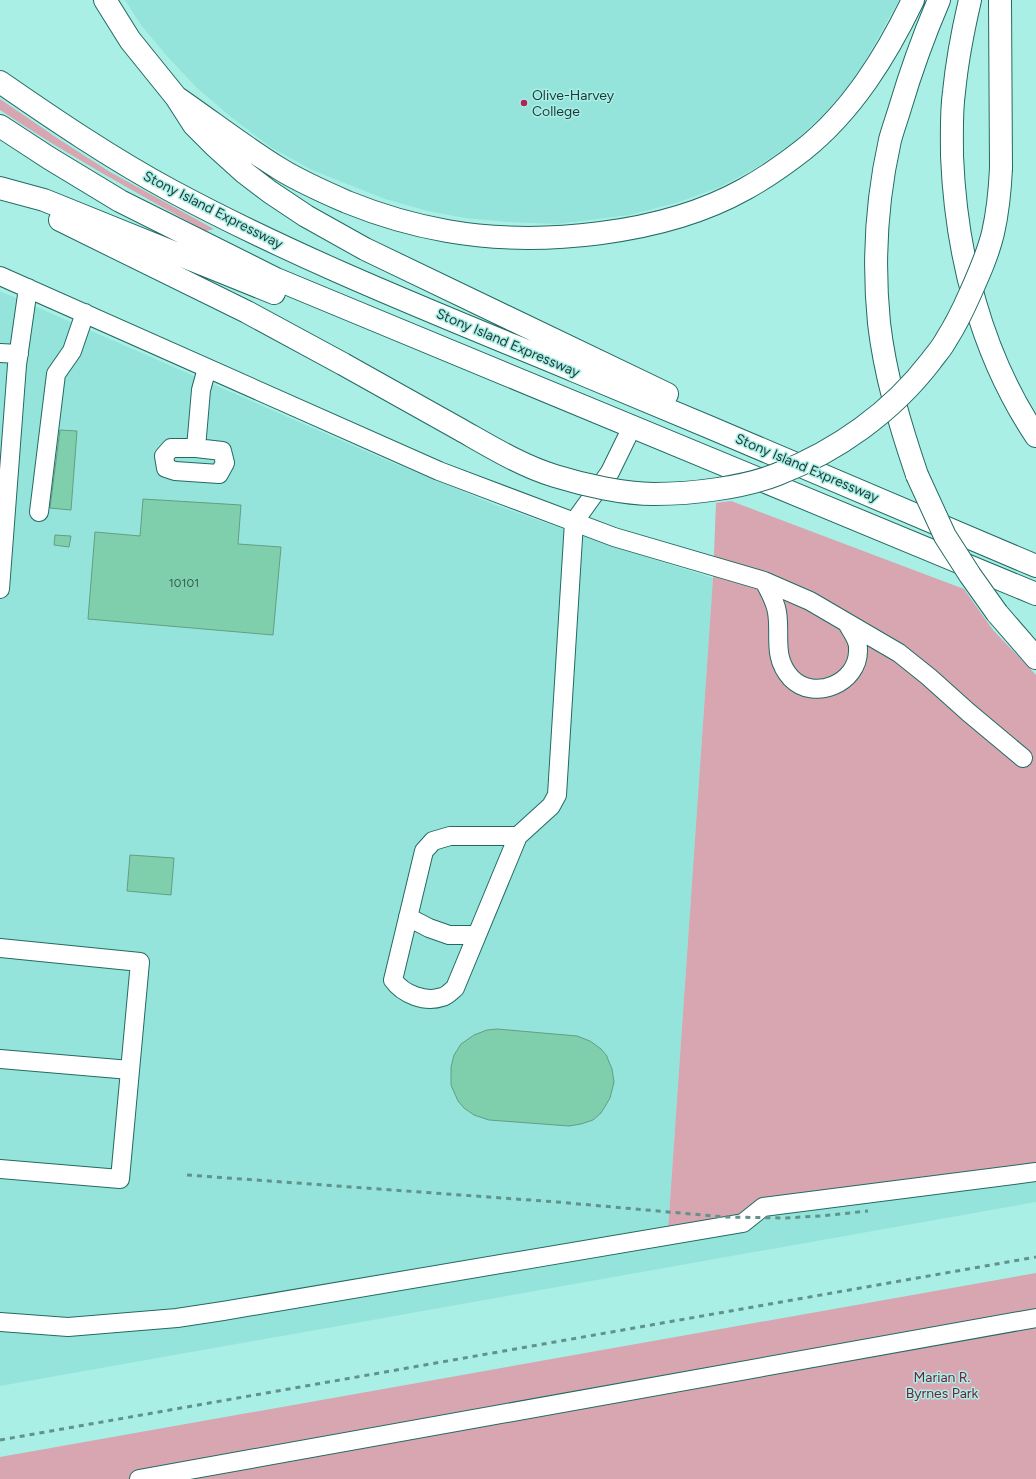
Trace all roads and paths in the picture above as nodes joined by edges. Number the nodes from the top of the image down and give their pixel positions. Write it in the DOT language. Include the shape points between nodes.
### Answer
graph roads {
  1 [pos="105,0"];
  2 [pos="913,0"];
  3 [pos="939,0"];
  4 [pos="970,0"];
  5 [pos="1000,0"];
  6 [pos="0,82"];
  7 [pos="176,97"];
  8 [pos="0,126"];
  9 [pos="4,190"];
  10 [pos="0,276"];
  11 [pos="28,288"];
  12 [pos="84,313"];
  13 [pos="0,353"];
  14 [pos="19,354"];
  15 [pos="464,357"];
  16 [pos="207,368"];
  17 [pos="632,427"];
  18 [pos="713,428"];
  19 [pos="1036,436"];
  20 [pos="196,448"];
  21 [pos="39,512"];
  22 [pos="574,522"];
  23 [pos="1036,566"];
  24 [pos="764,581"];
  25 [pos="0,589"];
  26 [pos="1036,594"];
  27 [pos="846,622"];
  28 [pos="1036,658"];
  29 [pos="1023,758"];
  30 [pos="518,836"];
  31 [pos="408,917"];
  32 [pos="477,935"];
  33 [pos="0,948"];
  34 [pos="0,1059"];
  35 [pos="130,1070"];
  36 [pos="0,1169"];
  37 [pos="1036,1172"];
  38 [pos="1036,1318"];
  39 [pos="0,1322"];
  40 [pos="139,1479"];
  1 -- 7 [label="highway" via="130,40"];
  2 -- 7 [label="highway" via="885,54 860,91 836,119 792,158 743,190 709,206 641,226 599,233 525,238 488,236 442,230 378,213 316,188 280,169"];
  3 -- 28 [label="highway, bridge" via="910,73 891,138 880,209 876,283 884,357 900,425 917,475 945,536 997,613"];
  4 -- 19 [label="highway" via="953,93 953,177 957,218 964,262 988,341 1005,383"];
  5 -- 9 [label="highway, bridge" via="1001,168 998,204 992,235 965,307 946,342 918,377 887,408 855,433 816,456 777,474 740,484 697,492 653,494 612,490 555,476 524,464 247,312 42,212"];
  6 -- 18 [label="highway, Stony Island Expressway" via="73,132 167,189 258,236 357,280"];
  7 -- 18 [label="highway" via="194,125 245,173 306,216 365,249 670,396"];
  8 -- 15 [label="highway, Stony Island Expressway" via="120,200 199,241 276,279"];
  9 -- 15 [label="highway" via="44,200 402,345"];
  10 -- 11 [label="lane"];
  11 -- 12 [label="lane"];
  11 -- 14 [label="lane"];
  12 -- 16 [label="lane"];
  12 -- 21 [label="lane" via="72,351 56,374"];
  13 -- 14 [label="lane"];
  14 -- 25 [label="lane"];
  15 -- 17 [label="highway, Stony Island Expressway"];
  16 -- 20 [label="lane" via="201,390"];
  16 -- 22 [label="lane" via="439,471"];
  17 -- 22 [label="lane" via="610,472"];
  17 -- 26 [label="highway, Stony Island Expressway"];
  18 -- 23 [label="highway, Stony Island Expressway"];
  22 -- 24 [label="lane" via="614,537"];
  22 -- 30 [label="lane" via="557,795 551,806"];
  24 -- 27 [label="lane" via="810,601"];
  24 -- 27 [label="lane" via="777,612 778,650 783,667 792,679 807,688 825,689 840,683 852,670 858,658 858,642"];
  27 -- 29 [label="lane" via="899,653"];
  30 -- 31 [label="lane" via="450,836 433,841 424,851"];
  30 -- 32 [label="lane"];
  31 -- 32 [label="lane" via="449,935"];
  31 -- 32 [label="lane" via="393,980 398,987 428,999 443,997 455,988"];
  33 -- 35 [label="lane" via="140,962"];
  34 -- 35 [label="lane"];
  35 -- 36 [label="lane" via="120,1179"];
  37 -- 39 [label="lane" via="763,1207 743,1223 177,1318 68,1327"];
  38 -- 40 [label="lane"];
}
